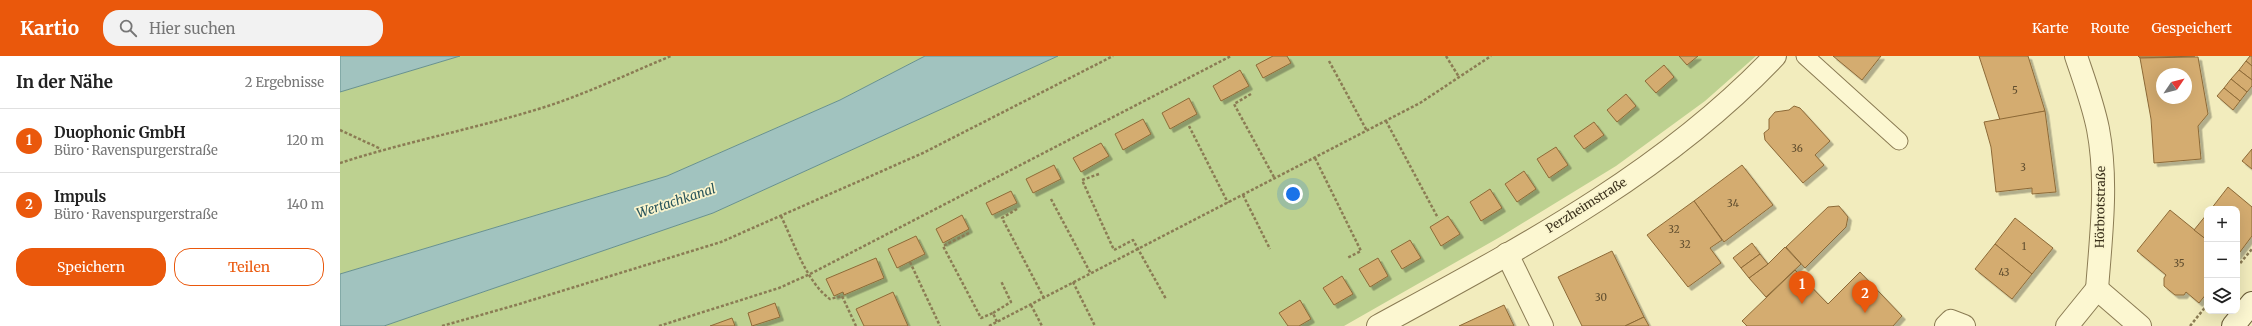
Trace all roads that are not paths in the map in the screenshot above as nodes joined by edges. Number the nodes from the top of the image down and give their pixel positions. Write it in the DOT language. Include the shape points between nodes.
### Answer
graph roads {
  1 [pos="1774,56"];
  2 [pos="1805,56"];
  3 [pos="2076,56"];
  4 [pos="1899,141"];
  5 [pos="1507,254"];
  6 [pos="2097,289"];
  7 [pos="2252,303"];
  8 [pos="1378,326"];
  9 [pos="1542,326"];
  10 [pos="1946,326"];
  11 [pos="1964,326"];
  12 [pos="2067,326"];
  13 [pos="2140,326"];
  14 [pos="2233,326"];
  1 -- 5 [label="street, Perzheimstraße" via="1732,98 1672,149"];
  2 -- 4 [label="lane"];
  3 -- 6 [label="street, Hörbrotstraße" via="2093,106 2100,150 2103,189"];
  5 -- 8 [label="street, Perzheimstraße"];
  5 -- 9 [label="street"];
  6 -- 12 [label="street"];
  6 -- 13 [label="street"];
  7 -- 14 [label="street"];
  10 -- 11 [label="street" via="1951,321"];
}
